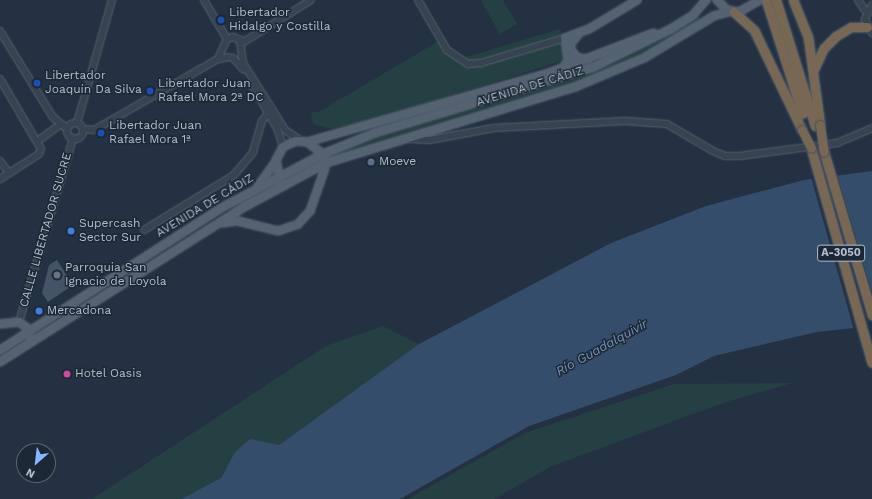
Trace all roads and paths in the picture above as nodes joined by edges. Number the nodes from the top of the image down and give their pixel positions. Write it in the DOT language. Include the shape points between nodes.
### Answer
graph roads {
  1 [pos="112,0"];
  2 [pos="204,0"];
  3 [pos="311,0"];
  4 [pos="418,0"];
  5 [pos="637,0"];
  6 [pos="706,0"];
  7 [pos="717,0"];
  8 [pos="760,0"];
  9 [pos="766,0"];
  10 [pos="776,0"];
  11 [pos="794,0"];
  12 [pos="860,1"];
  13 [pos="872,5"];
  14 [pos="733,12"];
  15 [pos="866,12"];
  16 [pos="693,15"];
  17 [pos="778,20"];
  18 [pos="869,30"];
  19 [pos="0,31"];
  20 [pos="580,33"];
  21 [pos="566,38"];
  22 [pos="226,39"];
  23 [pos="242,43"];
  24 [pos="543,43"];
  25 [pos="568,46"];
  26 [pos="222,49"];
  27 [pos="242,52"];
  28 [pos="231,57"];
  29 [pos="593,58"];
  30 [pos="218,59"];
  31 [pos="562,69"];
  32 [pos="814,69"];
  33 [pos="0,79"];
  34 [pos="458,99"];
  35 [pos="268,113"];
  36 [pos="426,119"];
  37 [pos="77,123"];
  38 [pos="60,124"];
  39 [pos="811,127"];
  40 [pos="872,128"];
  41 [pos="67,129"];
  42 [pos="83,129"];
  43 [pos="402,137"];
  44 [pos="73,138"];
  45 [pos="38,140"];
  46 [pos="304,141"];
  47 [pos="346,142"];
  48 [pos="315,146"];
  49 [pos="283,147"];
  50 [pos="322,154"];
  51 [pos="0,160"];
  52 [pos="276,160"];
  53 [pos="326,162"];
  54 [pos="9,173"];
  55 [pos="278,177"];
  56 [pos="0,179"];
  57 [pos="285,183"];
  58 [pos="255,189"];
  59 [pos="216,225"];
  60 [pos="144,230"];
  61 [pos="872,316"];
  62 [pos="19,322"];
  63 [pos="0,324"];
  64 [pos="29,332"];
  65 [pos="0,350"];
  66 [pos="0,361"];
  67 [pos="872,363"];
  1 -- 37 [label="street"];
  2 -- 22 [label="street"];
  3 -- 23 [label="street"];
  4 -- 24 [label="street" via="447,50 468,64 481,63"];
  5 -- 20 [label="main road"];
  6 -- 16 [label="main road, AVENIDA DE CÁDIZ"];
  7 -- 14 [label="main road"];
  8 -- 14 [label="main road, AVENIDA DE CÁDIZ" via="747,10"];
  9 -- 17 [label="highway"];
  10 -- 17 [label="highway"];
  11 -- 32 [label="highway" via="803,20"];
  12 -- 13 [label="street"];
  12 -- 15 [label="street"];
  13 -- 15 [label="street"];
  14 -- 39 [label="highway" via="754,30"];
  14 -- 43 [label="main road, AVENIDA DE CÁDIZ" via="714,16 644,58 582,84"];
  15 -- 18 [label="street"];
  16 -- 29 [label="main road, AVENIDA DE CÁDIZ"];
  16 -- 36 [label="main road, AVENIDA DE CÁDIZ" via="652,40 594,67"];
  17 -- 39 [label="highway"];
  18 -- 32 [label="highway" via="851,26 836,36 824,48"];
  19 -- 38 [label="street"];
  20 -- 21 [label="main road"];
  20 -- 25 [label="main road"];
  21 -- 24 [label="street"];
  21 -- 25 [label="main road"];
  22 -- 23 [label="street" via="233,37"];
  22 -- 26 [label="street"];
  23 -- 27 [label="street"];
  24 -- 25 [label="street" via="559,42"];
  25 -- 29 [label="main road" via="578,58"];
  25 -- 31 [label="main road" via="568,61"];
  26 -- 28 [label="street"];
  26 -- 30 [label="street"];
  27 -- 28 [label="street"];
  27 -- 46 [label="street" via="243,63 285,130"];
  28 -- 30 [label="street"];
  28 -- 35 [label="street"];
  29 -- 31 [label="main road, AVENIDA DE CÁDIZ"];
  30 -- 42 [label="street" via="94,130"];
  31 -- 34 [label="main road, AVENIDA DE CÁDIZ"];
  32 -- 39 [label="highway"];
  33 -- 45 [label="street"];
  34 -- 36 [label="main road, AVENIDA DE CÁDIZ"];
  34 -- 46 [label="main road, AVENIDA DE CÁDIZ"];
  35 -- 49 [label="street"];
  35 -- 60 [label="street" via="262,121 252,152 234,175"];
  36 -- 47 [label="main road, AVENIDA DE CÁDIZ"];
  37 -- 41 [label="street"];
  37 -- 42 [label="street"];
  38 -- 41 [label="street"];
  38 -- 45 [label="street"];
  39 -- 61 [label="highway, A-3050, bridge" via="824,152"];
  39 -- 67 [label="highway, A-3050, bridge" via="811,148"];
  40 -- 43 [label="street" via="837,143 733,156 713,151 662,124 617,120 483,130 429,140"];
  41 -- 44 [label="street"];
  42 -- 44 [label="street" via="80,136"];
  43 -- 53 [label="main road, AVENIDA DE CÁDIZ"];
  44 -- 62 [label="street, CALLE LIBERTADOR SUCRE"];
  45 -- 54 [label="street" via="41,148 39,154"];
  46 -- 48 [label="main road"];
  46 -- 49 [label="main road, AVENIDA DE CÁDIZ"];
  47 -- 48 [label="main road, AVENIDA DE CÁDIZ"];
  47 -- 50 [label="main road, AVENIDA DE CÁDIZ"];
  48 -- 50 [label="main road"];
  49 -- 52 [label="main road"];
  50 -- 53 [label="main road"];
  50 -- 55 [label="main road, AVENIDA DE CÁDIZ"];
  51 -- 54 [label="street"];
  52 -- 55 [label="main road"];
  52 -- 58 [label="main road"];
  53 -- 57 [label="main road, AVENIDA DE CÁDIZ"];
  53 -- 59 [label="main road, AVENIDA DE CÁDIZ" via="310,211 298,224 278,231 238,221"];
  54 -- 56 [label="street"];
  55 -- 57 [label="main road"];
  55 -- 58 [label="main road, AVENIDA DE CÁDIZ"];
  57 -- 59 [label="main road, AVENIDA DE CÁDIZ"];
  58 -- 64 [label="main road, AVENIDA DE CÁDIZ"];
  59 -- 66 [label="main road, AVENIDA DE CÁDIZ"];
  62 -- 63 [label="main road"];
  62 -- 64 [label="main road"];
  64 -- 65 [label="main road, AVENIDA DE CÁDIZ"];
  64 -- 66 [label="main road" via="27,339"];
}
